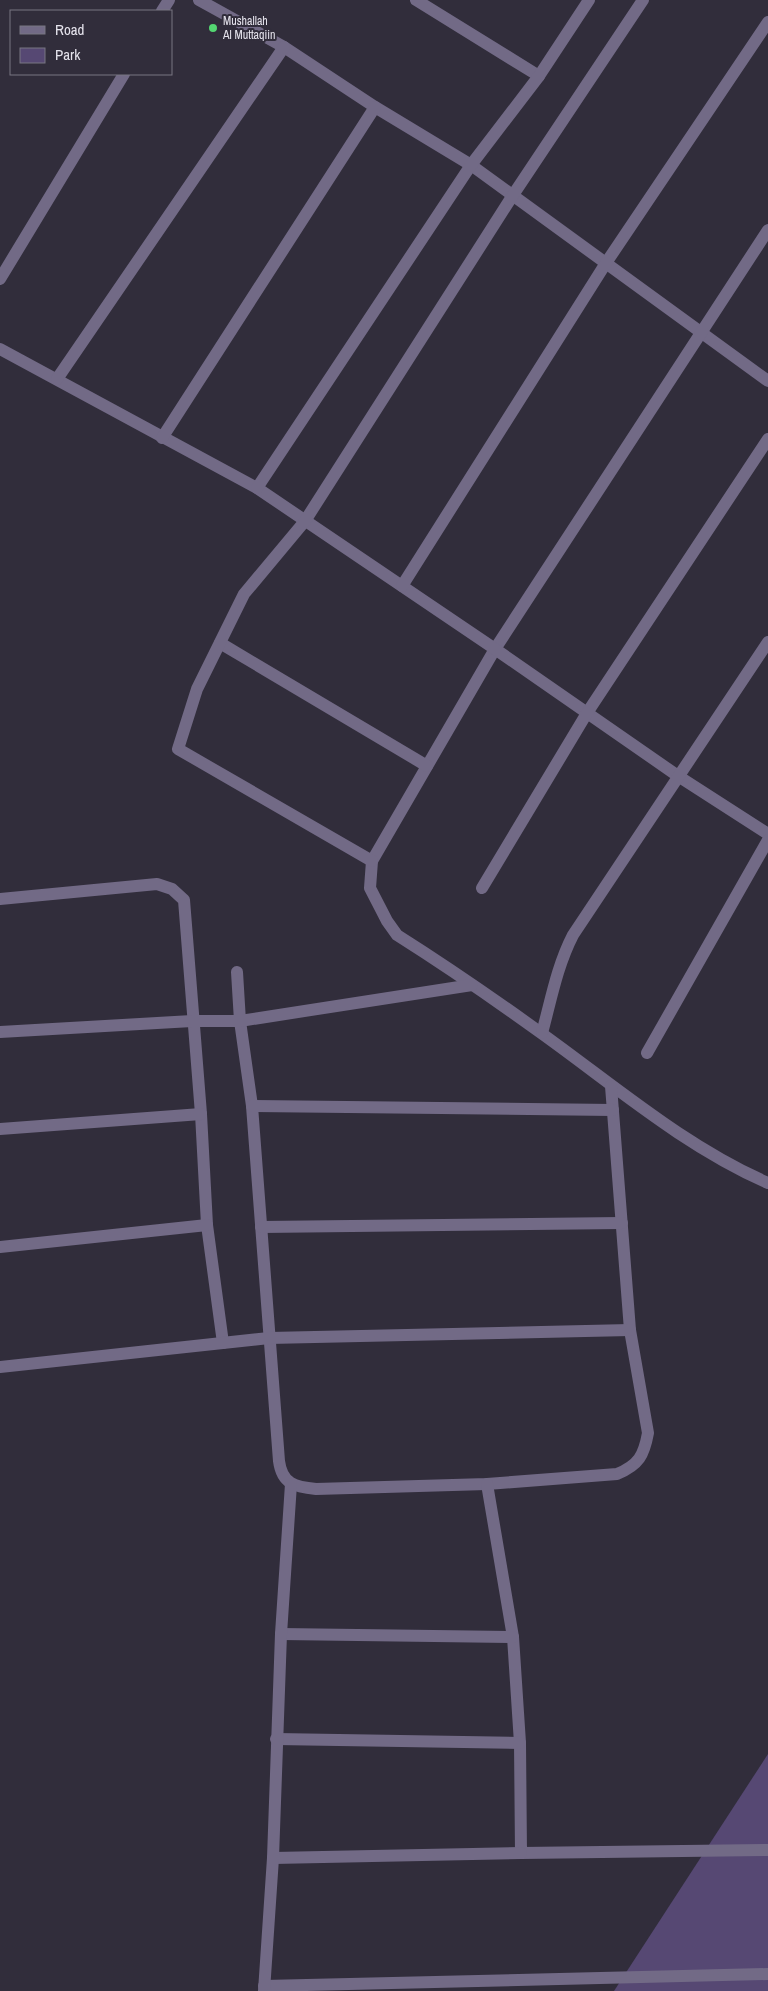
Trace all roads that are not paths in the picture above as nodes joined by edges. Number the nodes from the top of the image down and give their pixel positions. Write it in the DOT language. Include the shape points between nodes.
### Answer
graph roads {
  1 [pos="199,0"];
  2 [pos="416,0"];
  3 [pos="589,0"];
  4 [pos="643,0"];
  5 [pos="768,22"];
  6 [pos="284,47"];
  7 [pos="123,75"];
  8 [pos="539,76"];
  9 [pos="375,107"];
  10 [pos="471,165"];
  11 [pos="513,195"];
  12 [pos="768,230"];
  13 [pos="606,263"];
  14 [pos="0,279"];
  15 [pos="700,331"];
  16 [pos="0,349"];
  17 [pos="56,379"];
  18 [pos="768,381"];
  19 [pos="162,438"];
  20 [pos="768,439"];
  21 [pos="257,488"];
  22 [pos="305,521"];
  23 [pos="402,586"];
  24 [pos="768,642"];
  25 [pos="220,643"];
  26 [pos="496,649"];
  27 [pos="588,713"];
  28 [pos="428,766"];
  29 [pos="678,776"];
  30 [pos="768,834"];
  31 [pos="768,840"];
  32 [pos="372,861"];
  33 [pos="482,888"];
  34 [pos="0,899"];
  35 [pos="237,972"];
  36 [pos="472,985"];
  37 [pos="192,1021"];
  38 [pos="240,1021"];
  39 [pos="0,1032"];
  40 [pos="542,1033"];
  41 [pos="647,1054"];
  42 [pos="611,1086"];
  43 [pos="252,1106"];
  44 [pos="613,1110"];
  45 [pos="201,1114"];
  46 [pos="0,1129"];
  47 [pos="768,1184"];
  48 [pos="622,1223"];
  49 [pos="207,1225"];
  50 [pos="261,1227"];
  51 [pos="0,1247"];
  52 [pos="630,1330"];
  53 [pos="269,1338"];
  54 [pos="223,1343"];
  55 [pos="0,1367"];
  56 [pos="291,1484"];
  57 [pos="487,1484"];
  58 [pos="281,1634"];
  59 [pos="513,1637"];
  60 [pos="276,1739"];
  61 [pos="520,1743"];
  62 [pos="768,1850"];
  63 [pos="521,1853"];
  64 [pos="273,1858"];
  65 [pos="768,1974"];
  66 [pos="264,1988"];
  1 -- 6 [label="street"];
  2 -- 8 [label="street"];
  3 -- 8 [label="street"];
  4 -- 11 [label="street"];
  5 -- 13 [label="street"];
  6 -- 9 [label="street"];
  6 -- 17 [label="street"];
  7 -- 14 [label="street"];
  8 -- 10 [label="street"];
  9 -- 10 [label="street"];
  9 -- 19 [label="street"];
  10 -- 11 [label="street"];
  10 -- 21 [label="street"];
  11 -- 13 [label="street"];
  11 -- 22 [label="street"];
  12 -- 15 [label="street"];
  13 -- 15 [label="street"];
  13 -- 23 [label="street"];
  15 -- 18 [label="street"];
  15 -- 26 [label="street"];
  16 -- 17 [label="street"];
  17 -- 19 [label="street"];
  19 -- 21 [label="street"];
  20 -- 27 [label="street"];
  21 -- 22 [label="street"];
  22 -- 23 [label="street"];
  22 -- 25 [label="street" via="244,594"];
  23 -- 26 [label="street"];
  24 -- 29 [label="street"];
  25 -- 28 [label="street"];
  25 -- 32 [label="street" via="193,699 178,749"];
  26 -- 27 [label="street"];
  26 -- 28 [label="street"];
  27 -- 29 [label="street"];
  27 -- 33 [label="street"];
  28 -- 32 [label="street"];
  29 -- 30 [label="street"];
  29 -- 40 [label="street" via="564,952"];
  31 -- 41 [label="street"];
  32 -- 36 [label="street" via="370,888 391,928"];
  34 -- 37 [label="street" via="157,884 172,889 184,900"];
  35 -- 38 [label="street"];
  36 -- 38 [label="street"];
  36 -- 40 [label="street"];
  37 -- 38 [label="street"];
  37 -- 39 [label="street"];
  37 -- 45 [label="street"];
  38 -- 43 [label="street"];
  40 -- 42 [label="street"];
  42 -- 44 [label="street"];
  42 -- 47 [label="street" via="667,1127"];
  43 -- 44 [label="street"];
  43 -- 50 [label="street"];
  44 -- 48 [label="street"];
  45 -- 46 [label="street"];
  45 -- 49 [label="street"];
  48 -- 50 [label="street"];
  48 -- 52 [label="street"];
  49 -- 51 [label="street"];
  49 -- 54 [label="street"];
  50 -- 53 [label="street"];
  52 -- 53 [label="street"];
  52 -- 57 [label="street" via="648,1433 645,1449 638,1461 617,1474"];
  53 -- 54 [label="street"];
  53 -- 56 [label="street" via="280,1470"];
  54 -- 55 [label="street"];
  56 -- 57 [label="street" via="316,1489"];
  56 -- 58 [label="street"];
  57 -- 59 [label="street"];
  58 -- 59 [label="street"];
  58 -- 60 [label="street"];
  59 -- 61 [label="street"];
  60 -- 61 [label="street"];
  60 -- 64 [label="street"];
  61 -- 63 [label="street"];
  62 -- 63 [label="street"];
  63 -- 64 [label="street"];
  64 -- 66 [label="street"];
  65 -- 66 [label="street"];
}
